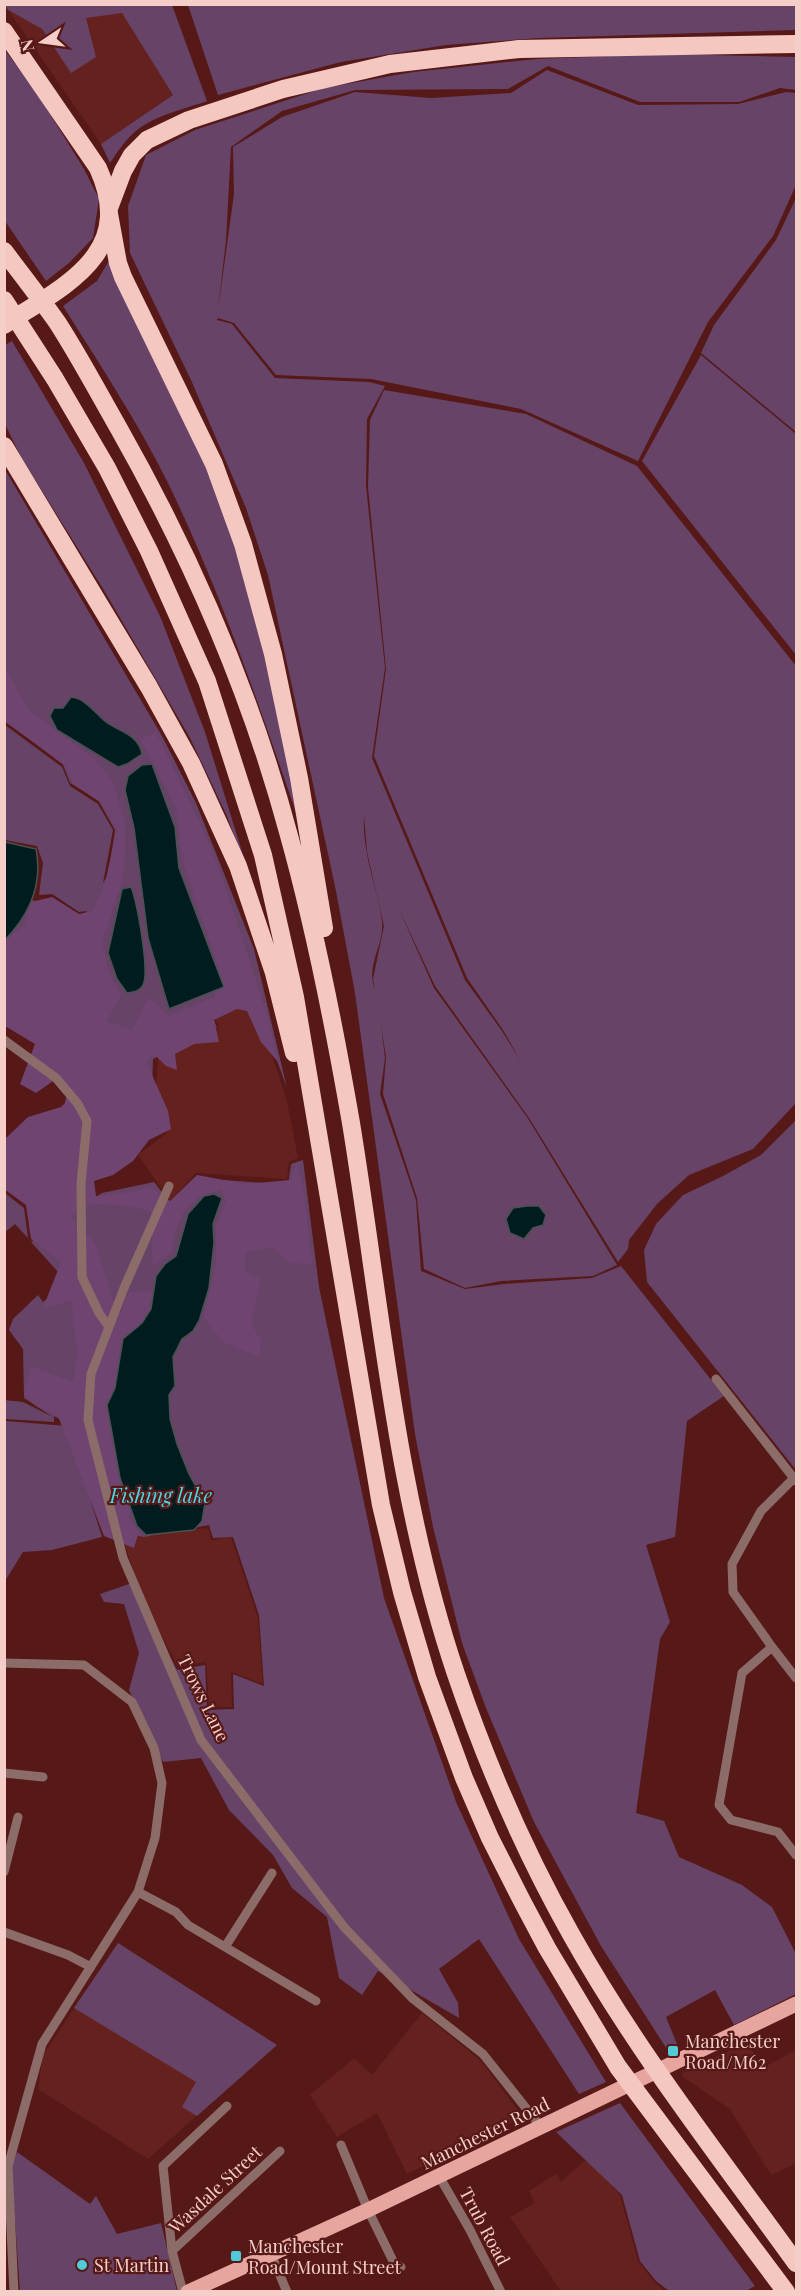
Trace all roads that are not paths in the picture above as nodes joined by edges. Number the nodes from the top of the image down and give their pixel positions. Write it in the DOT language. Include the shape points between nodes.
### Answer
graph roads {
  1 [pos="4,31"];
  2 [pos="796,44"];
  3 [pos="109,211"];
  4 [pos="4,251"];
  5 [pos="4,300"];
  6 [pos="4,325"];
  7 [pos="4,446"];
  8 [pos="4,1040"];
  9 [pos="351,1128"];
  10 [pos="169,1186"];
  11 [pos="342,1269"];
  12 [pos="109,1326"];
  13 [pos="716,1379"];
  14 [pos="795,1480"];
  15 [pos="772,1647"];
  16 [pos="4,1663"];
  17 [pos="796,1678"];
  18 [pos="4,1773"];
  19 [pos="43,1777"];
  20 [pos="18,1817"];
  21 [pos="796,1855"];
  22 [pos="4,1872"];
  23 [pos="272,1873"];
  24 [pos="138,1892"];
  25 [pos="4,1932"];
  26 [pos="225,1947"];
  27 [pos="91,1967"];
  28 [pos="316,2001"];
  29 [pos="796,2004"];
  30 [pos="227,2106"];
  31 [pos="541,2127"];
  32 [pos="341,2145"];
  33 [pos="280,2151"];
  34 [pos="6,2166"];
  35 [pos="439,2176"];
  36 [pos="368,2210"];
  37 [pos="172,2251"];
  38 [pos="271,2254"];
  39 [pos="8,2260"];
  40 [pos="796,2263"];
  41 [pos="400,2267"];
  42 [pos="205,2288"];
  43 [pos="14,2292"];
  44 [pos="186,2292"];
  45 [pos="287,2292"];
  46 [pos="501,2292"];
  47 [pos="786,2292"];
  1 -- 3 [label="highway" via="98,168"];
  2 -- 3 [label="highway" via="519,49 390,64 284,89 157,134 132,154"];
  3 -- 6 [label="highway" via="104,239 83,271"];
  3 -- 9 [label="highway" via="123,277 214,464 258,592 299,778 339,1020"];
  4 -- 9 [label="highway" via="59,326 137,461 223,641 287,827 335,1032"];
  5 -- 11 [label="highway" via="107,468 207,681 266,866 295,997"];
  7 -- 11 [label="highway" via="169,722 238,866 274,973"];
  8 -- 12 [label="street" via="56,1078 87,1121 81,1184 82,1277"];
  9 -- 40 [label="highway" via="411,1503 455,1671 491,1769 577,1945 665,2083"];
  10 -- 12 [label="street, Trows Lane"];
  11 -- 47 [label="highway" via="381,1505 402,1592 427,1677 490,1838 547,1948 618,2067"];
  12 -- 31 [label="street, Trows Lane" via="91,1374 88,1420 123,1558 201,1740 344,1927 412,1998 483,2054"];
  13 -- 14 [label="street"];
  14 -- 15 [label="street" via="761,1511 732,1564 733,1592"];
  15 -- 17 [label="street"];
  15 -- 21 [label="street" via="742,1673 719,1805 731,1820 778,1832"];
  16 -- 24 [label="street" via="84,1665 132,1701 154,1748 162,1783 156,1838"];
  18 -- 19 [label="street"];
  20 -- 22 [label="street"];
  23 -- 26 [label="street"];
  24 -- 26 [label="street" via="176,1912 188,1925"];
  24 -- 27 [label="street"];
  25 -- 27 [label="street"];
  26 -- 28 [label="street"];
  27 -- 34 [label="street" via="42,2044"];
  29 -- 31 [label="main road, Manchester Road"];
  30 -- 37 [label="street" via="163,2166"];
  31 -- 35 [label="main road, Manchester Road"];
  32 -- 36 [label="street"];
  33 -- 37 [label="street, Wasdale Street"];
  34 -- 39 [label="street"];
  35 -- 36 [label="main road, Manchester Road"];
  35 -- 46 [label="street, Trub Road"];
  36 -- 38 [label="main road, Manchester Road"];
  36 -- 41 [label="street" via="394,2263"];
  37 -- 44 [label="street"];
  38 -- 42 [label="main road, Manchester Road"];
  38 -- 45 [label="street"];
  39 -- 43 [label="street"];
  42 -- 44 [label="main road, Manchester Road"];
}
